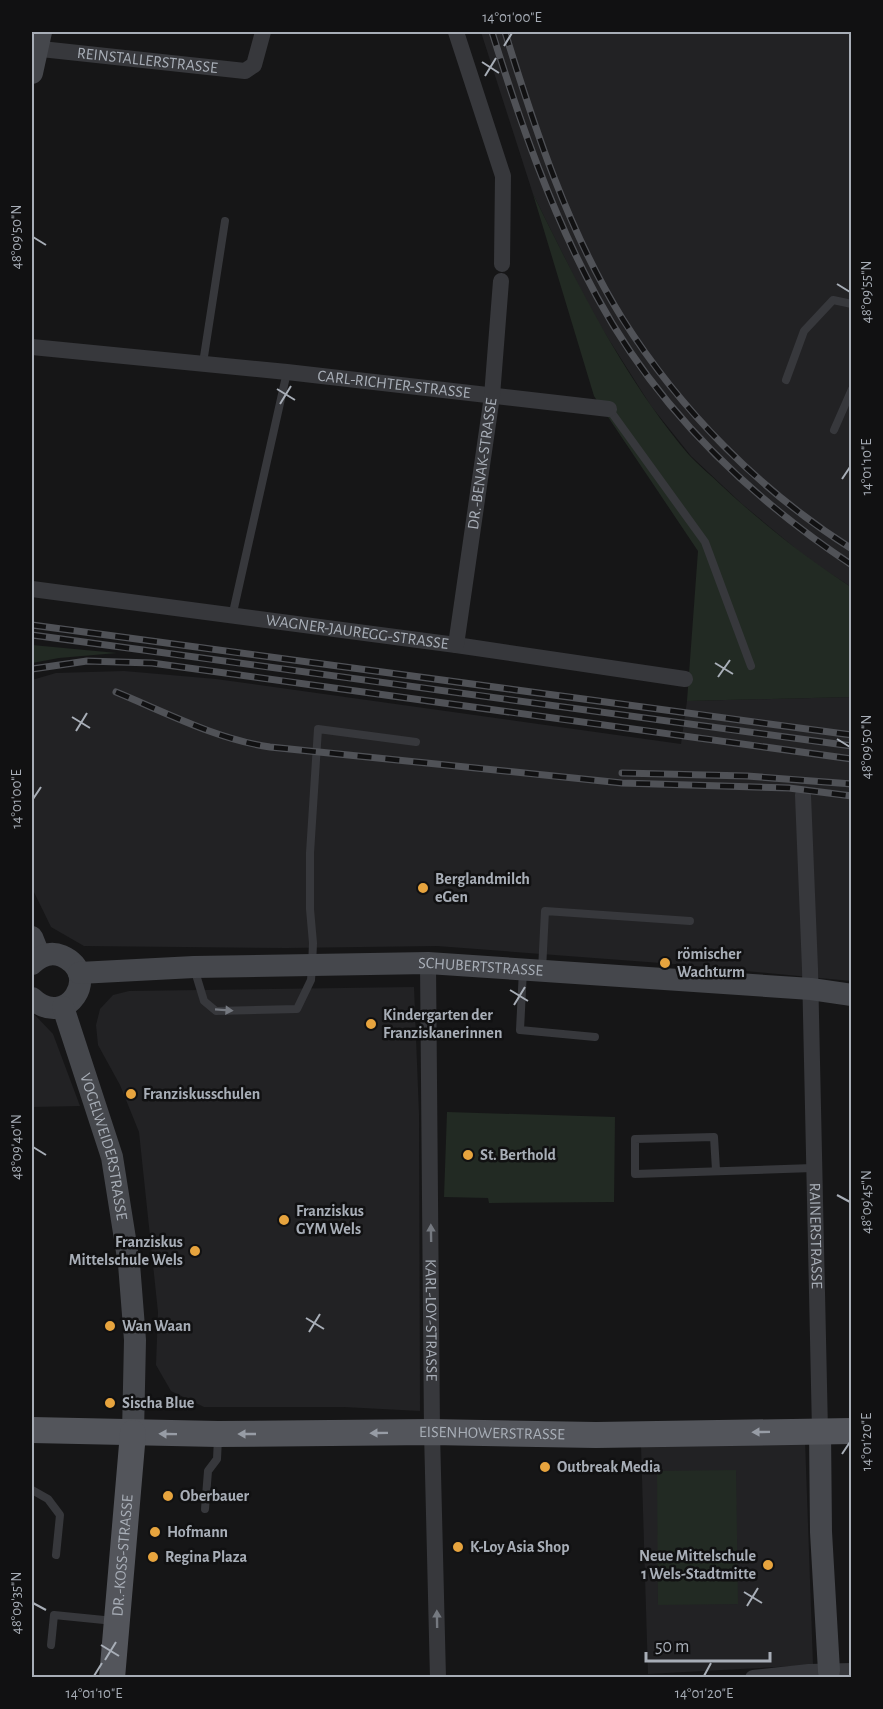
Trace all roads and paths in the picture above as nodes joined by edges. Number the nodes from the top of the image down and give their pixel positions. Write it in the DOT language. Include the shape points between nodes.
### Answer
graph roads {
  1 [pos="262,32"];
  2 [pos="456,32"];
  3 [pos="37,43"];
  4 [pos="32,73"];
  5 [pos="225,221"];
  6 [pos="502,264"];
  7 [pos="501,281"];
  8 [pos="852,304"];
  9 [pos="32,347"];
  10 [pos="203,363"];
  11 [pos="287,372"];
  12 [pos="786,380"];
  13 [pos="852,389"];
  14 [pos="492,396"];
  15 [pos="609,409"];
  16 [pos="834,430"];
  17 [pos="32,589"];
  18 [pos="232,617"];
  19 [pos="456,645"];
  20 [pos="751,666"];
  21 [pos="685,679"];
  22 [pos="416,742"];
  23 [pos="803,795"];
  24 [pos="690,921"];
  25 [pos="34,952"];
  26 [pos="428,963"];
  27 [pos="312,966"];
  28 [pos="194,968"];
  29 [pos="532,970"];
  30 [pos="79,973"];
  31 [pos="811,989"];
  32 [pos="852,995"];
  33 [pos="32,998"];
  34 [pos="63,1007"];
  35 [pos="595,1037"];
  36 [pos="813,1168"];
  37 [pos="716,1170"];
  38 [pos="32,1430"];
  39 [pos="820,1431"];
  40 [pos="852,1431"];
  41 [pos="432,1432"];
  42 [pos="133,1433"];
  43 [pos="218,1434"];
  44 [pos="32,1490"];
  45 [pos="205,1509"];
  46 [pos="56,1556"];
  47 [pos="117,1622"];
  48 [pos="51,1645"];
  49 [pos="837,1673"];
  50 [pos="112,1677"];
  51 [pos="438,1677"];
  52 [pos="753,1677"];
  1 -- 3 [label="street, REINSTALLERSTRASSE" via="254,65 245,71"];
  2 -- 6 [label="street" via="504,176"];
  3 -- 4 [label="street"];
  5 -- 10 [label="lane"];
  7 -- 14 [label="street, DR.-BENAK-STRASSE"];
  8 -- 12 [label="lane" via="833,300 804,331"];
  9 -- 10 [label="street, CARL-RICHTER-STRASSE"];
  10 -- 11 [label="street, CARL-RICHTER-STRASSE"];
  11 -- 14 [label="street, CARL-RICHTER-STRASSE"];
  11 -- 18 [label="lane"];
  13 -- 16 [label="lane"];
  14 -- 15 [label="street, CARL-RICHTER-STRASSE"];
  14 -- 19 [label="street, DR.-BENAK-STRASSE"];
  15 -- 20 [label="lane" via="705,542"];
  17 -- 18 [label="street, WAGNER-JAUREGG-STRASSE"];
  18 -- 19 [label="street, WAGNER-JAUREGG-STRASSE"];
  19 -- 21 [label="street, WAGNER-JAUREGG-STRASSE"];
  22 -- 27 [label="lane" via="318,729 310,853"];
  23 -- 31 [label="street, RAINERSTRASSE"];
  24 -- 29 [label="lane" via="545,911"];
  25 -- 30 [label="street" via="58,954 70,960"];
  26 -- 27 [label="street, SCHUBERTSTRASSE"];
  26 -- 29 [label="street, SCHUBERTSTRASSE"];
  41 -- 26 [label="street, KARL-LOY-STRASSE, one-way"];
  27 -- 28 [label="street, SCHUBERTSTRASSE"];
  28 -- 27 [label="lane, one-way" via="204,1001 216,1011 297,1009 311,980"];
  28 -- 30 [label="street, SCHUBERTSTRASSE"];
  29 -- 31 [label="street, SCHUBERTSTRASSE"];
  29 -- 35 [label="lane" via="520,1030"];
  30 -- 34 [label="street" via="78,991"];
  31 -- 32 [label="street, SCHUBERTSTRASSE"];
  31 -- 36 [label="street, RAINERSTRASSE"];
  33 -- 34 [label="street" via="46,1008"];
  34 -- 42 [label="street, VOGELWEIDERSTRASSE" via="112,1157 129,1264 135,1340"];
  36 -- 37 [label="lane"];
  36 -- 39 [label="street, RAINERSTRASSE"];
  37 -- 37 [label="lane" via="635,1174 635,1139 714,1137"];
  38 -- 42 [label="main road, EISENHOWERSTRASSE"];
  39 -- 40 [label="main road, EISENHOWERSTRASSE"];
  39 -- 41 [label="main road, EISENHOWERSTRASSE, one-way" via="596,1435"];
  39 -- 49 [label="street, RAINERSTRASSE" via="821,1532"];
  41 -- 43 [label="main road, EISENHOWERSTRASSE, one-way"];
  51 -- 41 [label="street, KARL-LOY-STRASSE, one-way"];
  43 -- 42 [label="main road, EISENHOWERSTRASSE, one-way"];
  42 -- 47 [label="main road, DR.-KOSS-STRASSE"];
  43 -- 45 [label="lane" via="217,1459 208,1471"];
  44 -- 46 [label="lane" via="48,1499 60,1515"];
  47 -- 48 [label="lane" via="54,1615"];
  47 -- 50 [label="main road, DR.-KOSS-STRASSE"];
  49 -- 52 [label="street"];
}
